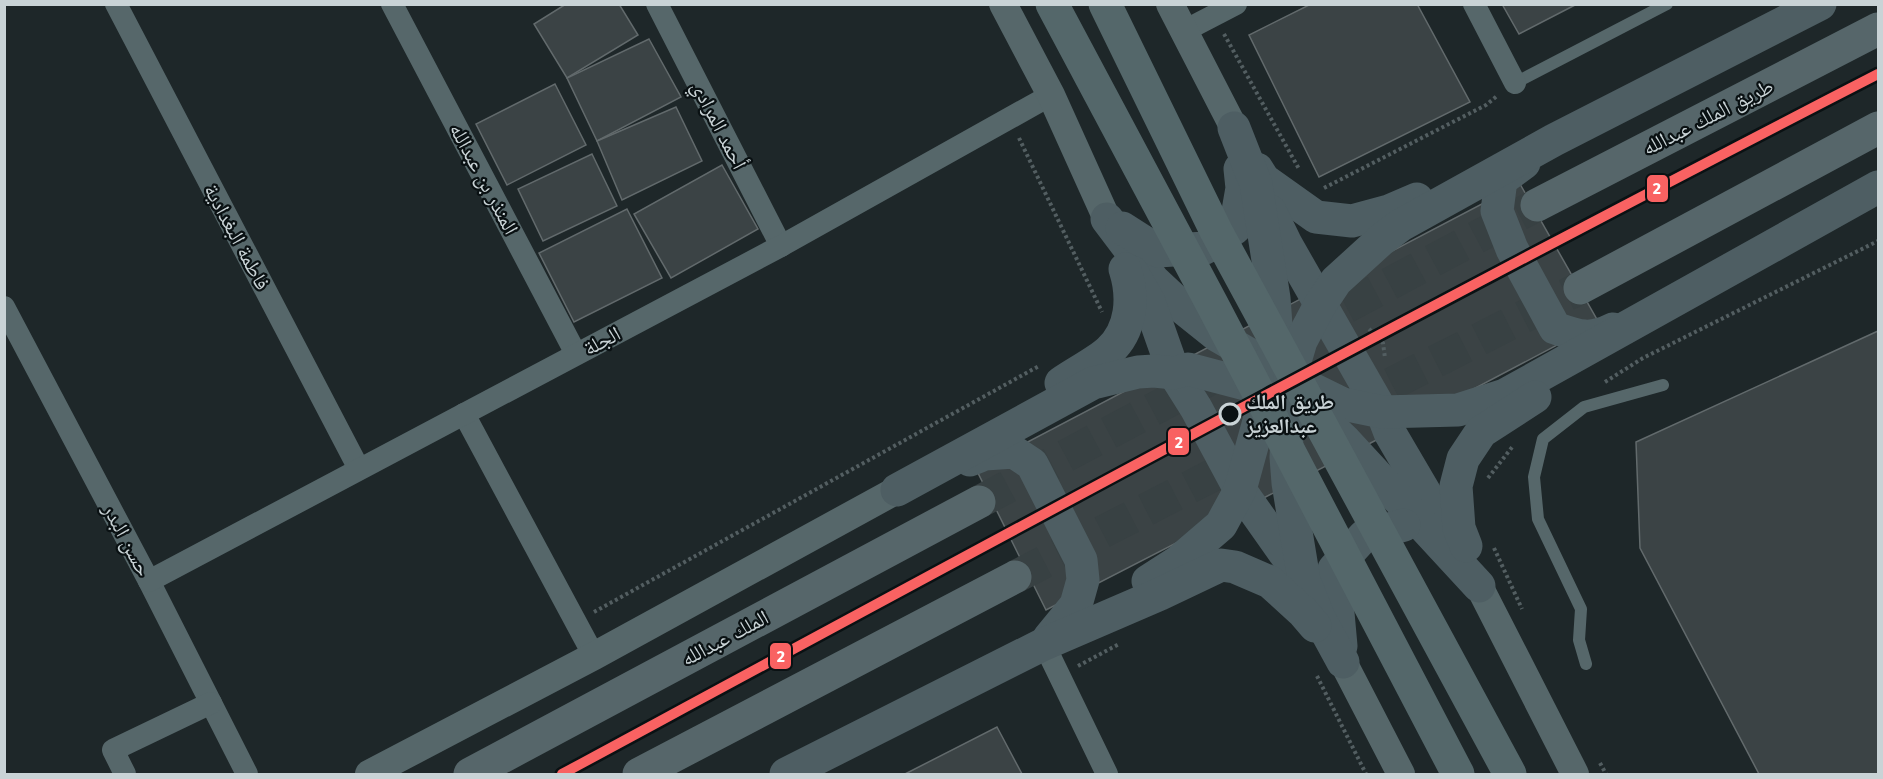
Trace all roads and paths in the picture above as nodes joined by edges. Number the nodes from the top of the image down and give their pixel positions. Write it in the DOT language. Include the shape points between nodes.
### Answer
graph roads {
  1 [pos="116,4"];
  2 [pos="392,4"];
  3 [pos="657,4"];
  4 [pos="1003,4"];
  5 [pos="1052,4"];
  6 [pos="1105,4"];
  7 [pos="1170,4"];
  8 [pos="1236,4"];
  9 [pos="1474,4"];
  10 [pos="1667,4"];
  11 [pos="1820,4"];
  12 [pos="1214,16"];
  13 [pos="1878,29"];
  14 [pos="1184,31"];
  15 [pos="1515,83"];
  16 [pos="1051,94"];
  17 [pos="1010,118"];
  18 [pos="1234,128"];
  19 [pos="1878,128"];
  20 [pos="1554,140"];
  21 [pos="1301,172"];
  22 [pos="1256,184"];
  23 [pos="1878,187"];
  24 [pos="1321,189"];
  25 [pos="1537,205"];
  26 [pos="1107,219"];
  27 [pos="1878,241"];
  28 [pos="781,246"];
  29 [pos="1722,275"];
  30 [pos="1580,288"];
  31 [pos="1320,305"];
  32 [pos="4,307"];
  33 [pos="1098,320"];
  34 [pos="576,354"];
  35 [pos="1041,365"];
  36 [pos="1174,372"];
  37 [pos="1280,382"];
  38 [pos="1664,385"];
  39 [pos="1596,387"];
  40 [pos="1382,412"];
  41 [pos="464,414"];
  42 [pos="1515,444"];
  43 [pos="359,470"];
  44 [pos="1479,474"];
  45 [pos="897,490"];
  46 [pos="1240,490"];
  47 [pos="979,502"];
  48 [pos="1494,548"];
  49 [pos="1015,576"];
  50 [pos="1304,580"];
  51 [pos="149,581"];
  52 [pos="1479,586"];
  53 [pos="1522,610"];
  54 [pos="576,622"];
  55 [pos="1123,642"];
  56 [pos="1044,644"];
  57 [pos="594,656"];
  58 [pos="1586,664"];
  59 [pos="1328,665"];
  60 [pos="1059,676"];
  61 [pos="211,703"];
  62 [pos="1595,754"];
  63 [pos="823,766"];
  64 [pos="241,773"];
  65 [pos="124,774"];
  66 [pos="369,774"];
  67 [pos="470,774"];
  68 [pos="639,774"];
  69 [pos="786,774"];
  70 [pos="1107,774"];
  71 [pos="1366,774"];
  72 [pos="1401,774"];
  73 [pos="1458,774"];
  74 [pos="1510,774"];
  75 [pos="1575,774"];
  76 [pos="1606,774"];
  1 -- 43 [label="street, فاطمة البغدادية"];
  2 -- 34 [label="street, المنذر بن عبدالله"];
  3 -- 28 [label="street, أحمد المرادي"];
  4 -- 16 [label="street"];
  5 -- 73 [label="main road, bridge"];
  6 -- 74 [label="main road, bridge" via="1216,231"];
  7 -- 14 [label="street"];
  8 -- 12 [label="street"];
  9 -- 15 [label="street"];
  10 -- 15 [label="lane"];
  11 -- 20 [label="main road"];
  12 -- 14 [label="street"];
  12 -- 21 [label="path"];
  13 -- 25 [label="highway, طريق الملك عبدالله"];
  14 -- 18 [label="street"];
  15 -- 24 [label="path" via="1486,105"];
  16 -- 17 [label="street, الجلة"];
  16 -- 26 [label="street"];
  17 -- 28 [label="street, الجلة"];
  17 -- 33 [label="path" via="1100,311"];
  18 -- 20 [label="main road" via="1264,180 1316,217 1352,221 1389,211"];
  18 -- 22 [label="main road"];
  18 -- 26 [label="main road" via="1242,188 1235,228 1205,248 1158,252"];
  19 -- 30 [label="highway"];
  20 -- 29 [label="main road" via="1501,180 1497,211 1512,249 1555,328 1583,338 1606,333"];
  20 -- 31 [label="main road" via="1401,225 1336,281"];
  22 -- 31 [label="main road"];
  22 -- 37 [label="main road" via="1274,298"];
  23 -- 29 [label="main road"];
  26 -- 36 [label="main road" via="1149,302"];
  26 -- 37 [label="main road" via="1153,280 1183,308"];
  26 -- 45 [label="main road" via="1130,285 1131,304 1125,330 1109,351"];
  27 -- 39 [label="path" via="1643,358"];
  28 -- 34 [label="street, الجلة"];
  29 -- 40 [label="main road" via="1505,395 1458,410"];
  29 -- 44 [label="main road" via="1481,432"];
  31 -- 37 [label="main road"];
  31 -- 40 [label="main road"];
  32 -- 51 [label="street, حسن البدر"];
  34 -- 41 [label="street, الجلة"];
  35 -- 54 [label="path"];
  36 -- 37 [label="main road" via="1188,369"];
  36 -- 45 [label="main road" via="1138,372 1093,383"];
  36 -- 46 [label="main road"];
  37 -- 40 [label="main road" via="1342,404"];
  37 -- 46 [label="main road"];
  37 -- 50 [label="main road" via="1287,474"];
  37 -- 52 [label="main road" via="1324,420"];
  38 -- 58 [label="lane" via="1584,407 1543,439 1533,477 1539,519 1581,609 1579,640"];
  40 -- 52 [label="main road" via="1390,434"];
  41 -- 43 [label="street, الجلة"];
  41 -- 54 [label="street"];
  42 -- 44 [label="path"];
  43 -- 51 [label="street, الجلة"];
  44 -- 52 [label="main road" via="1456,486 1459,528"];
  45 -- 56 [label="main road" via="985,454 1014,452 1032,464 1081,560 1083,580 1076,605"];
  45 -- 57 [label="street"];
  46 -- 50 [label="main road"];
  46 -- 56 [label="main road" via="1221,525 1179,561"];
  47 -- 67 [label="highway, الملك عبدالله"];
  48 -- 53 [label="path"];
  49 -- 68 [label="highway"];
  50 -- 59 [label="main road" via="1319,618"];
  51 -- 61 [label="street, حسن البدر"];
  52 -- 59 [label="main road" via="1422,532 1404,525 1364,536 1334,569"];
  52 -- 75 [label="street"];
  54 -- 57 [label="street"];
  55 -- 60 [label="path"];
  56 -- 59 [label="main road" via="1221,565 1270,582 1303,612"];
  56 -- 60 [label="street"];
  56 -- 63 [label="main road"];
  57 -- 66 [label="street"];
  59 -- 71 [label="path"];
  59 -- 72 [label="street"];
  60 -- 70 [label="street"];
  61 -- 64 [label="street, حسن البدر"];
  61 -- 65 [label="street" via="113,750"];
  62 -- 76 [label="path"];
  63 -- 69 [label="main road"];
}
